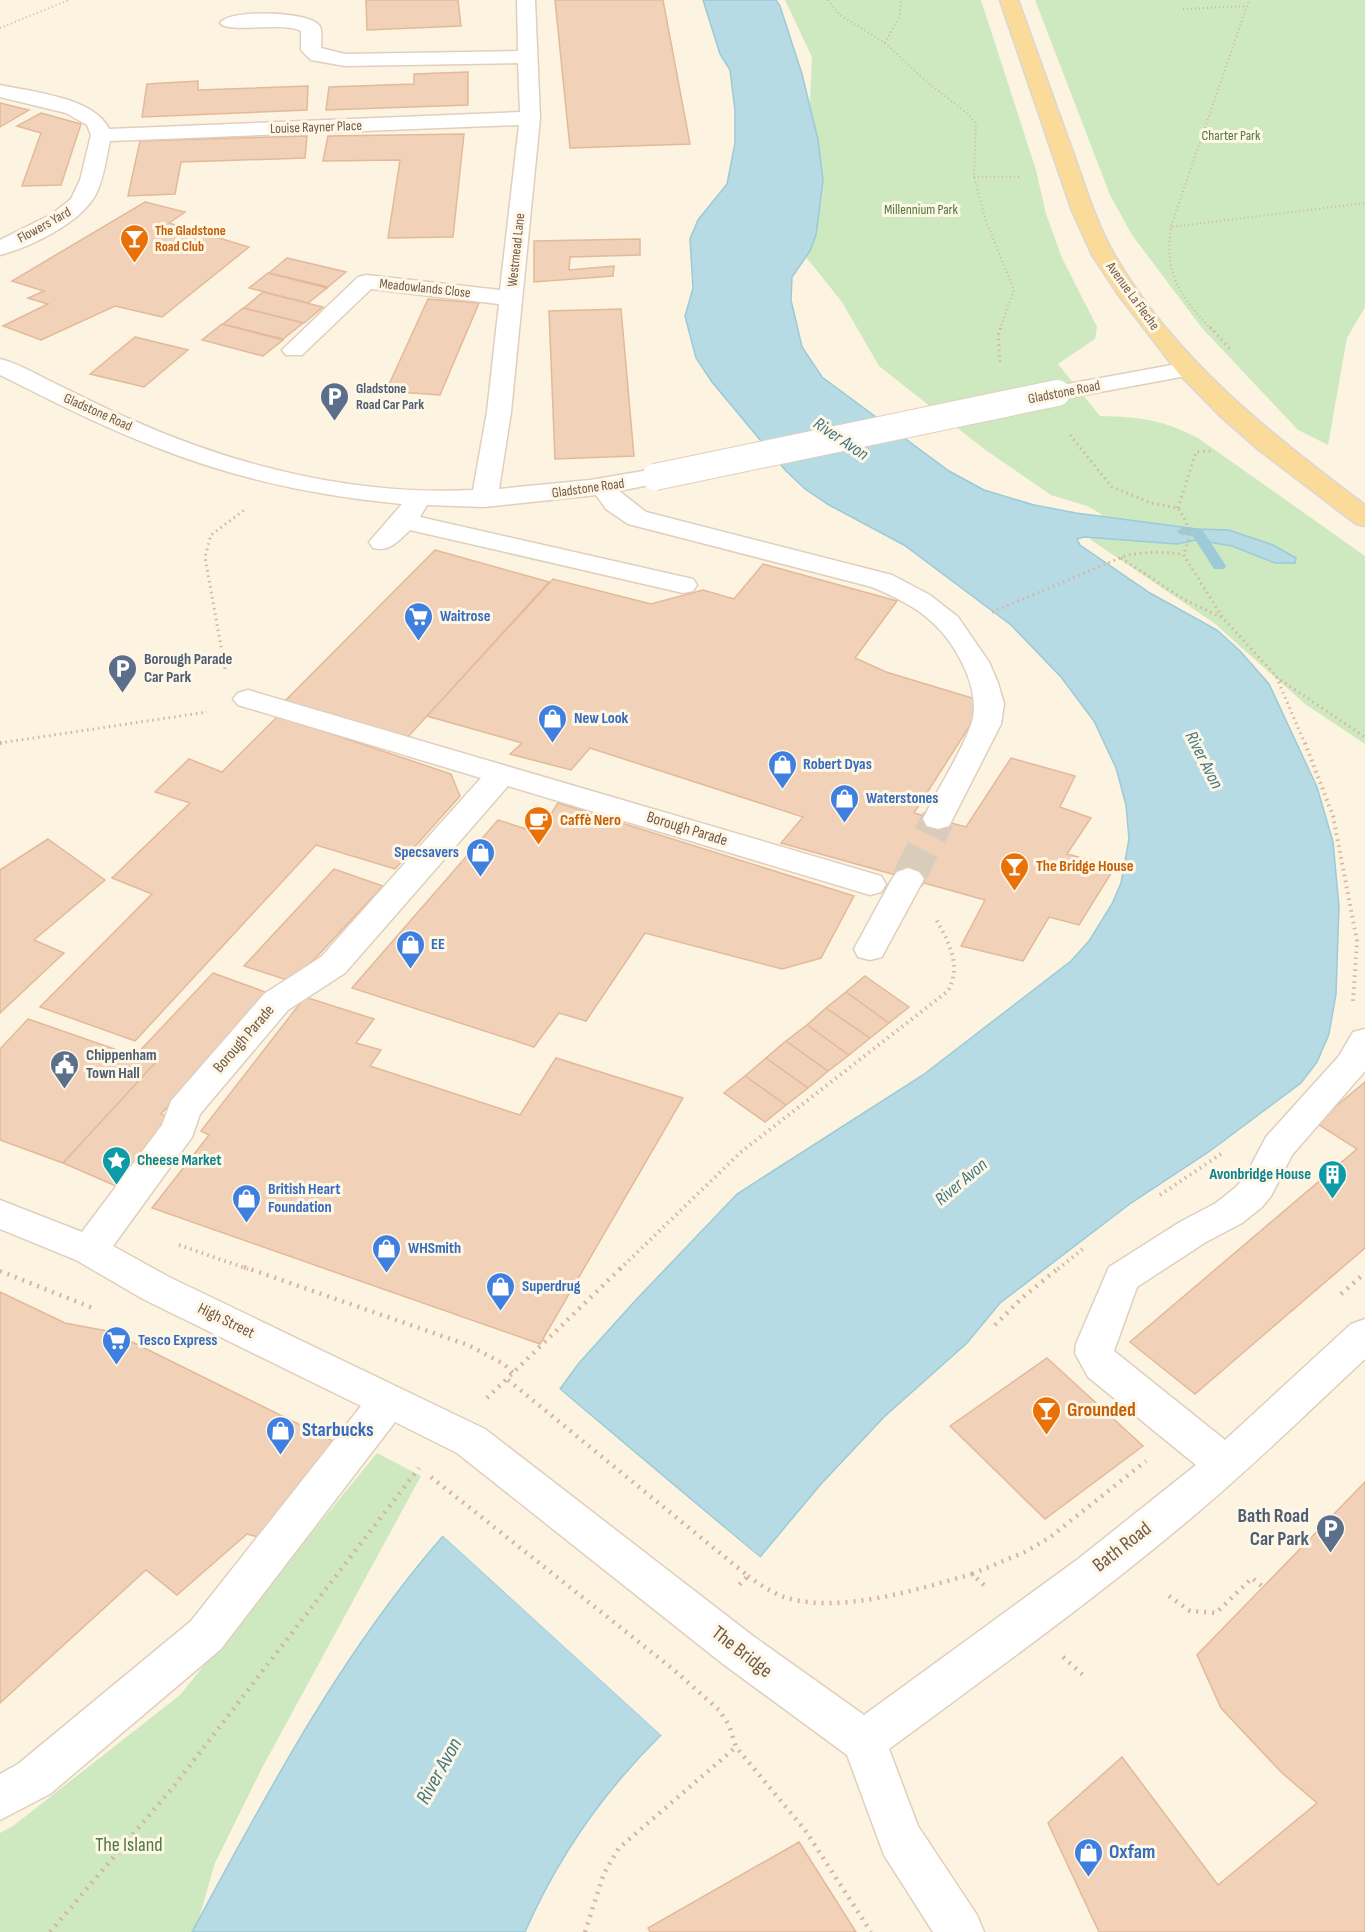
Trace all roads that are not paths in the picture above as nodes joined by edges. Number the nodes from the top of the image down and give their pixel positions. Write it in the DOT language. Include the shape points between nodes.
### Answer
graph roads {
  1 [pos="526,0"];
  2 [pos="1009,0"];
  3 [pos="229,23"];
  4 [pos="528,57"];
  5 [pos="0,91"];
  6 [pos="530,118"];
  7 [pos="101,135"];
  8 [pos="0,248"];
  9 [pos="511,298"];
  10 [pos="294,350"];
  11 [pos="0,366"];
  12 [pos="1188,369"];
  13 [pos="603,487"];
  14 [pos="484,499"];
  15 [pos="411,510"];
  16 [pos="1365,518"];
  17 [pos="381,542"];
  18 [pos="683,585"];
  19 [pos="256,701"];
  20 [pos="503,773"];
  21 [pos="938,819"];
  22 [pos="870,950"];
  23 [pos="1365,1041"];
  24 [pos="0,1214"];
  25 [pos="99,1236"];
  26 [pos="1365,1335"];
  27 [pos="389,1400"];
  28 [pos="461,1436"];
  29 [pos="1225,1464"];
  30 [pos="864,1741"];
  31 [pos="0,1798"];
  32 [pos="960,1932"];
  1 -- 4 [label="street, Westmead Lane"];
  2 -- 12 [label="main road, Avenue La Fleche" via="1062,156 1103,255"];
  3 -- 4 [label="street" via="296,21 311,28 311,50 318,56 345,60"];
  4 -- 6 [label="street, Westmead Lane"];
  5 -- 7 [label="street" via="80,112 99,126"];
  6 -- 7 [label="street, Louise Rayner Place"];
  6 -- 9 [label="street, Westmead Lane"];
  7 -- 8 [label="street, Flowers Yard" via="79,204 50,224"];
  9 -- 10 [label="street, Meadowlands Close" via="366,282"];
  9 -- 14 [label="street, Westmead Lane" via="499,412"];
  11 -- 15 [label="street, Gladstone Road" via="168,443 240,468"];
  12 -- 13 [label="street, Gladstone Road, bridge"];
  12 -- 16 [label="main road, Avenue La Fleche" via="1268,445"];
  13 -- 14 [label="street, Gladstone Road"];
  13 -- 21 [label="street" via="615,503 637,518 882,581 909,593 944,618 972,661 990,708 982,733"];
  14 -- 15 [label="street, Gladstone Road"];
  15 -- 17 [label="street"];
  15 -- 18 [label="street"];
  19 -- 20 [label="street, Borough Parade"];
  20 -- 22 [label="street, Borough Parade" via="893,886"];
  20 -- 25 [label="street, Borough Parade" via="333,964 276,1002 183,1110 179,1128"];
  23 -- 29 [label="street" via="1352,1065 1279,1146 1249,1197 1122,1278 1095,1341 1094,1353 1100,1364"];
  24 -- 25 [label="street, High Street"];
  25 -- 27 [label="street, High Street" via="156,1288"];
  26 -- 29 [label="street, Bath Road"];
  27 -- 28 [label="street, High Street"];
  27 -- 31 [label="street" via="206,1635 34,1779"];
  28 -- 30 [label="street, The Bridge" via="738,1650"];
  29 -- 30 [label="street, Bath Road" via="1026,1622"];
  30 -- 32 [label="street" via="900,1839"];
}
